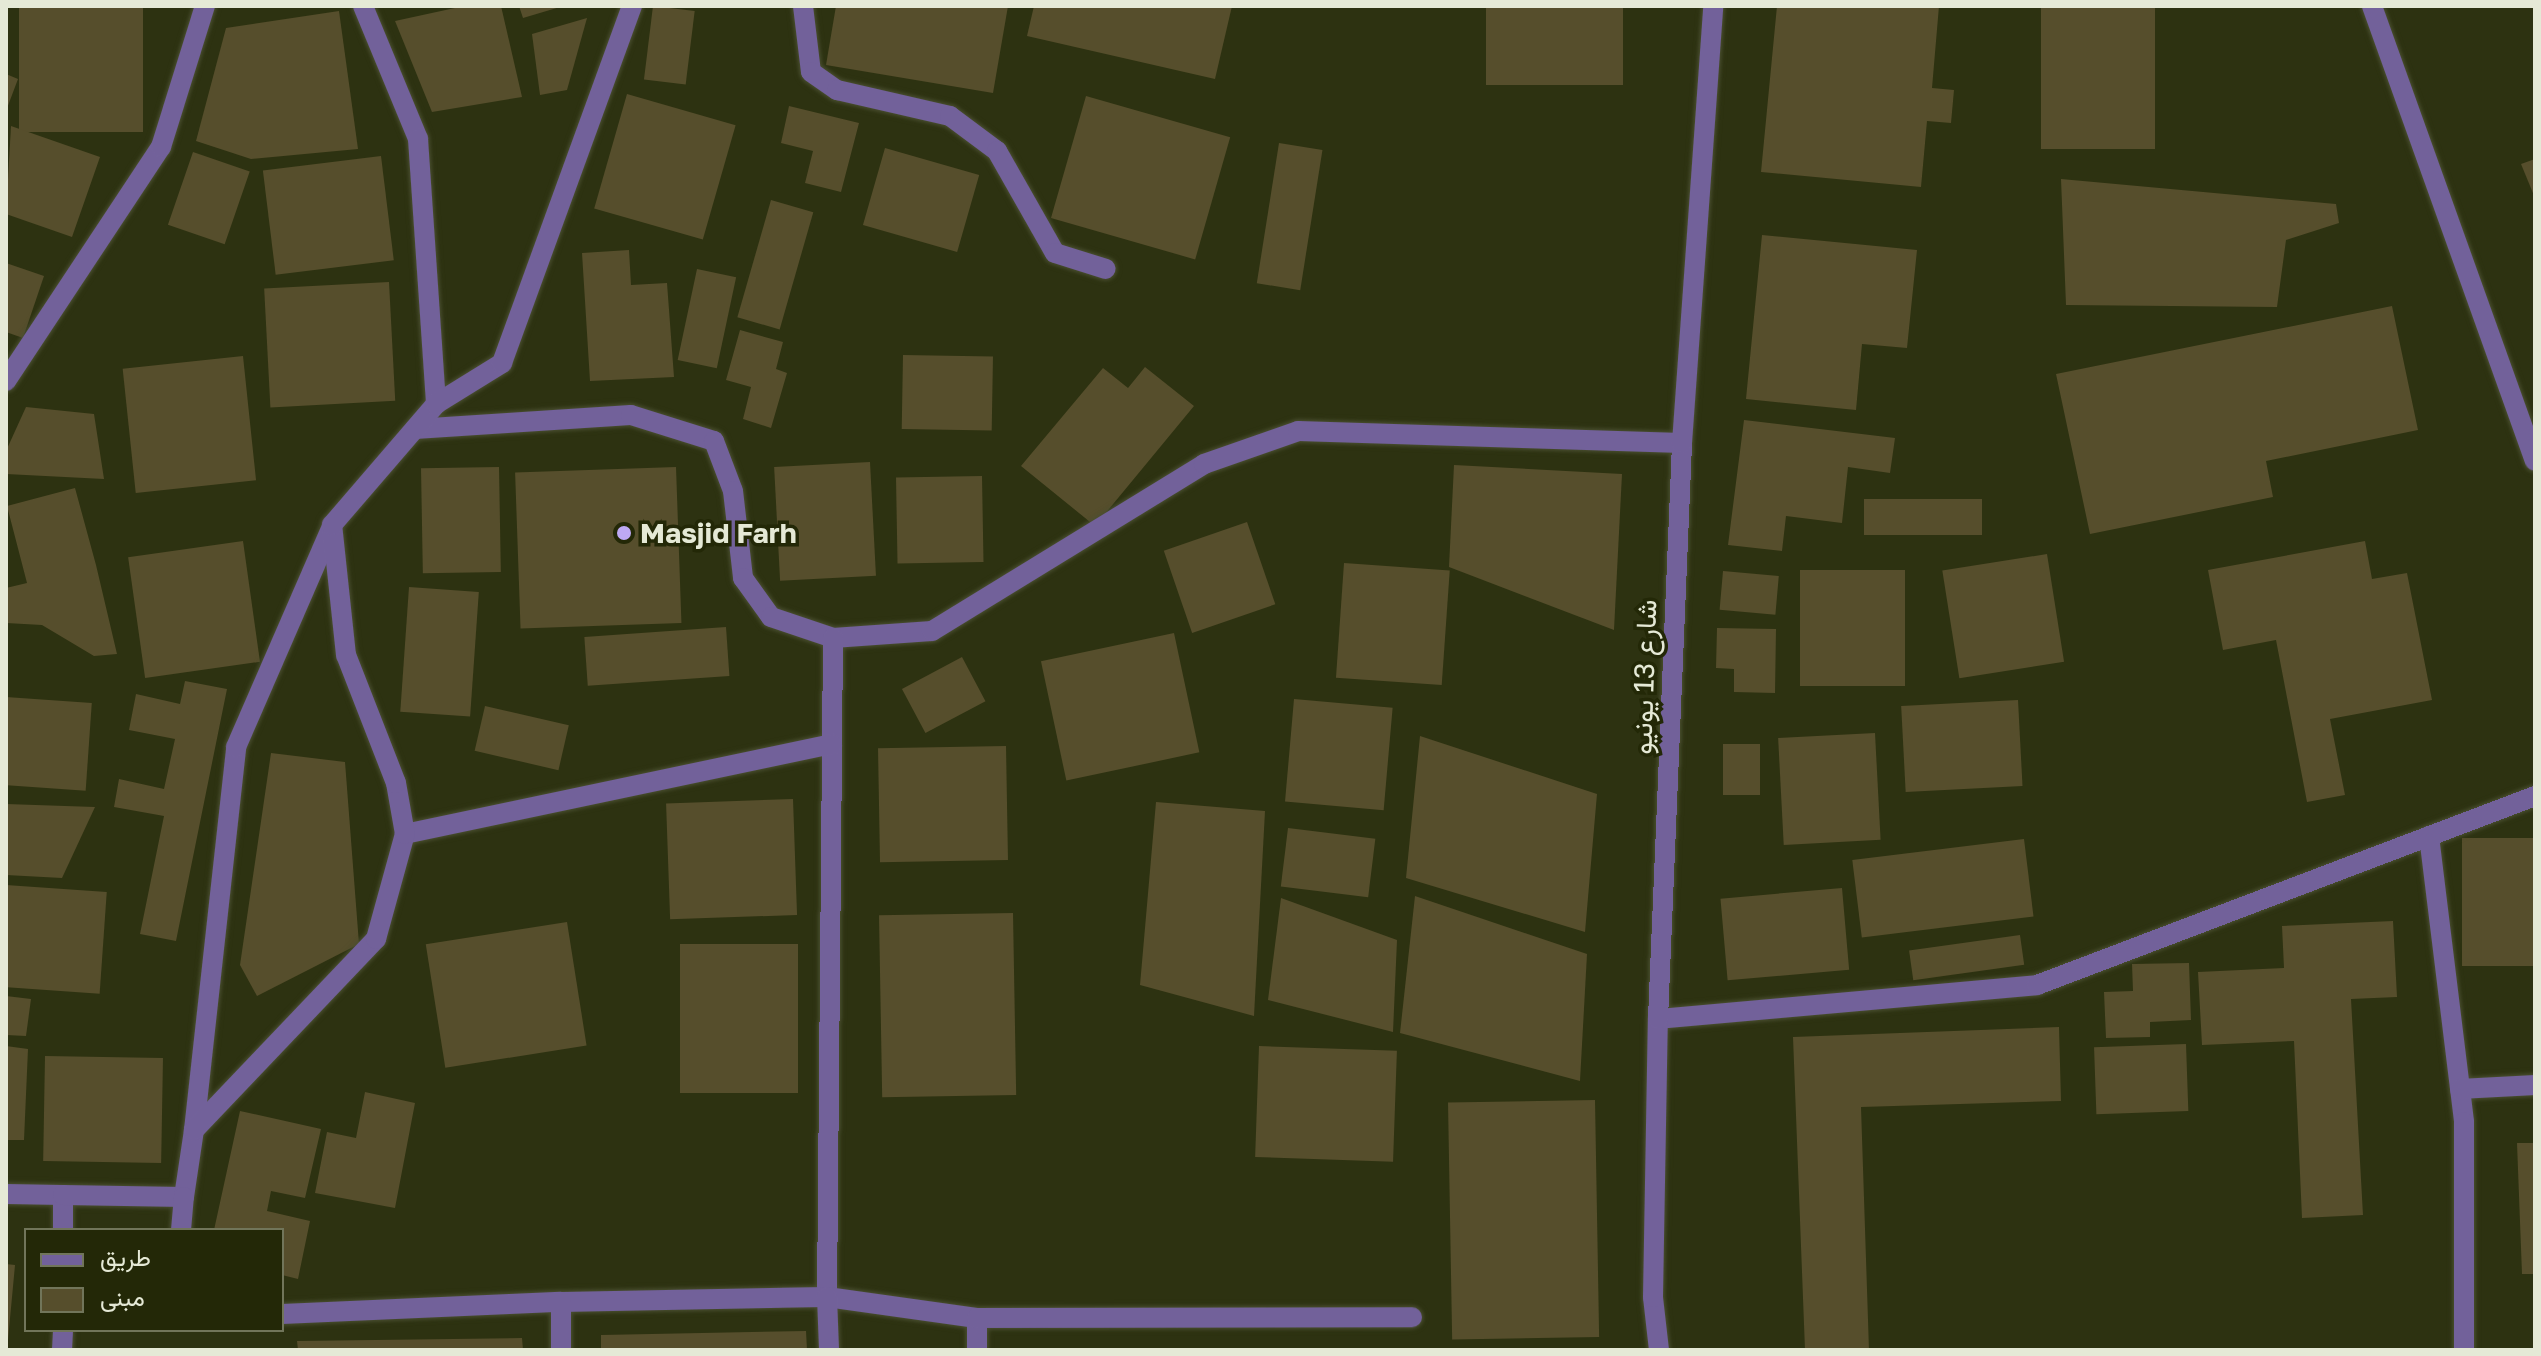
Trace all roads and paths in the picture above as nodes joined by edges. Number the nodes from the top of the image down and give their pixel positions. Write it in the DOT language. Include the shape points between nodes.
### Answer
graph roads {
  1 [pos="205,6"];
  2 [pos="363,6"];
  3 [pos="632,6"];
  4 [pos="803,6"];
  5 [pos="1713,6"];
  6 [pos="2372,6"];
  7 [pos="1106,269"];
  8 [pos="6,381"];
  9 [pos="436,404"];
  10 [pos="415,429"];
  11 [pos="1682,443"];
  12 [pos="2535,461"];
  13 [pos="332,525"];
  14 [pos="833,638"];
  15 [pos="832,744"];
  16 [pos="2535,796"];
  17 [pos="405,834"];
  18 [pos="2429,836"];
  19 [pos="1658,1019"];
  20 [pos="2535,1085"];
  21 [pos="2460,1089"];
  22 [pos="194,1130"];
  23 [pos="6,1194"];
  24 [pos="63,1195"];
  25 [pos="184,1197"];
  26 [pos="63,1228"];
  27 [pos="181,1228"];
  28 [pos="827,1297"];
  29 [pos="561,1302"];
  30 [pos="284,1314"];
  31 [pos="1412,1317"];
  32 [pos="977,1318"];
  33 [pos="561,1350"];
  34 [pos="829,1350"];
  35 [pos="977,1350"];
  36 [pos="1659,1350"];
  37 [pos="2464,1350"];
  1 -- 8 [label="street" via="161,147"];
  2 -- 9 [label="street" via="418,139"];
  3 -- 9 [label="street" via="502,363"];
  4 -- 7 [label="street" via="811,72 837,90 950,116 997,151 1055,253"];
  5 -- 11 [label="street, شارع 13 يونيو"];
  6 -- 12 [label="street"];
  9 -- 10 [label="street"];
  10 -- 13 [label="street"];
  10 -- 14 [label="street" via="631,415 714,441 733,491 743,578 771,617"];
  11 -- 14 [label="street" via="1298,431 1204,464 932,631"];
  11 -- 19 [label="street, شارع 13 يونيو"];
  13 -- 17 [label="street" via="346,655 396,783"];
  13 -- 22 [label="street" via="236,747"];
  14 -- 15 [label="street"];
  15 -- 17 [label="street"];
  15 -- 28 [label="street"];
  16 -- 18 [label="street"];
  17 -- 22 [label="street" via="376,939"];
  18 -- 19 [label="street" via="2037,985"];
  18 -- 21 [label="street"];
  19 -- 36 [label="street, شارع 13 يونيو" via="1653,1297"];
  20 -- 21 [label="street"];
  21 -- 37 [label="street"];
  22 -- 25 [label="street"];
  23 -- 24 [label="street"];
  24 -- 25 [label="street"];
  24 -- 26 [label="street"];
  25 -- 27 [label="street"];
  28 -- 29 [label="street"];
  28 -- 32 [label="street"];
  28 -- 34 [label="street"];
  29 -- 30 [label="street"];
  29 -- 33 [label="street"];
  31 -- 32 [label="street"];
  32 -- 35 [label="street"];
}
